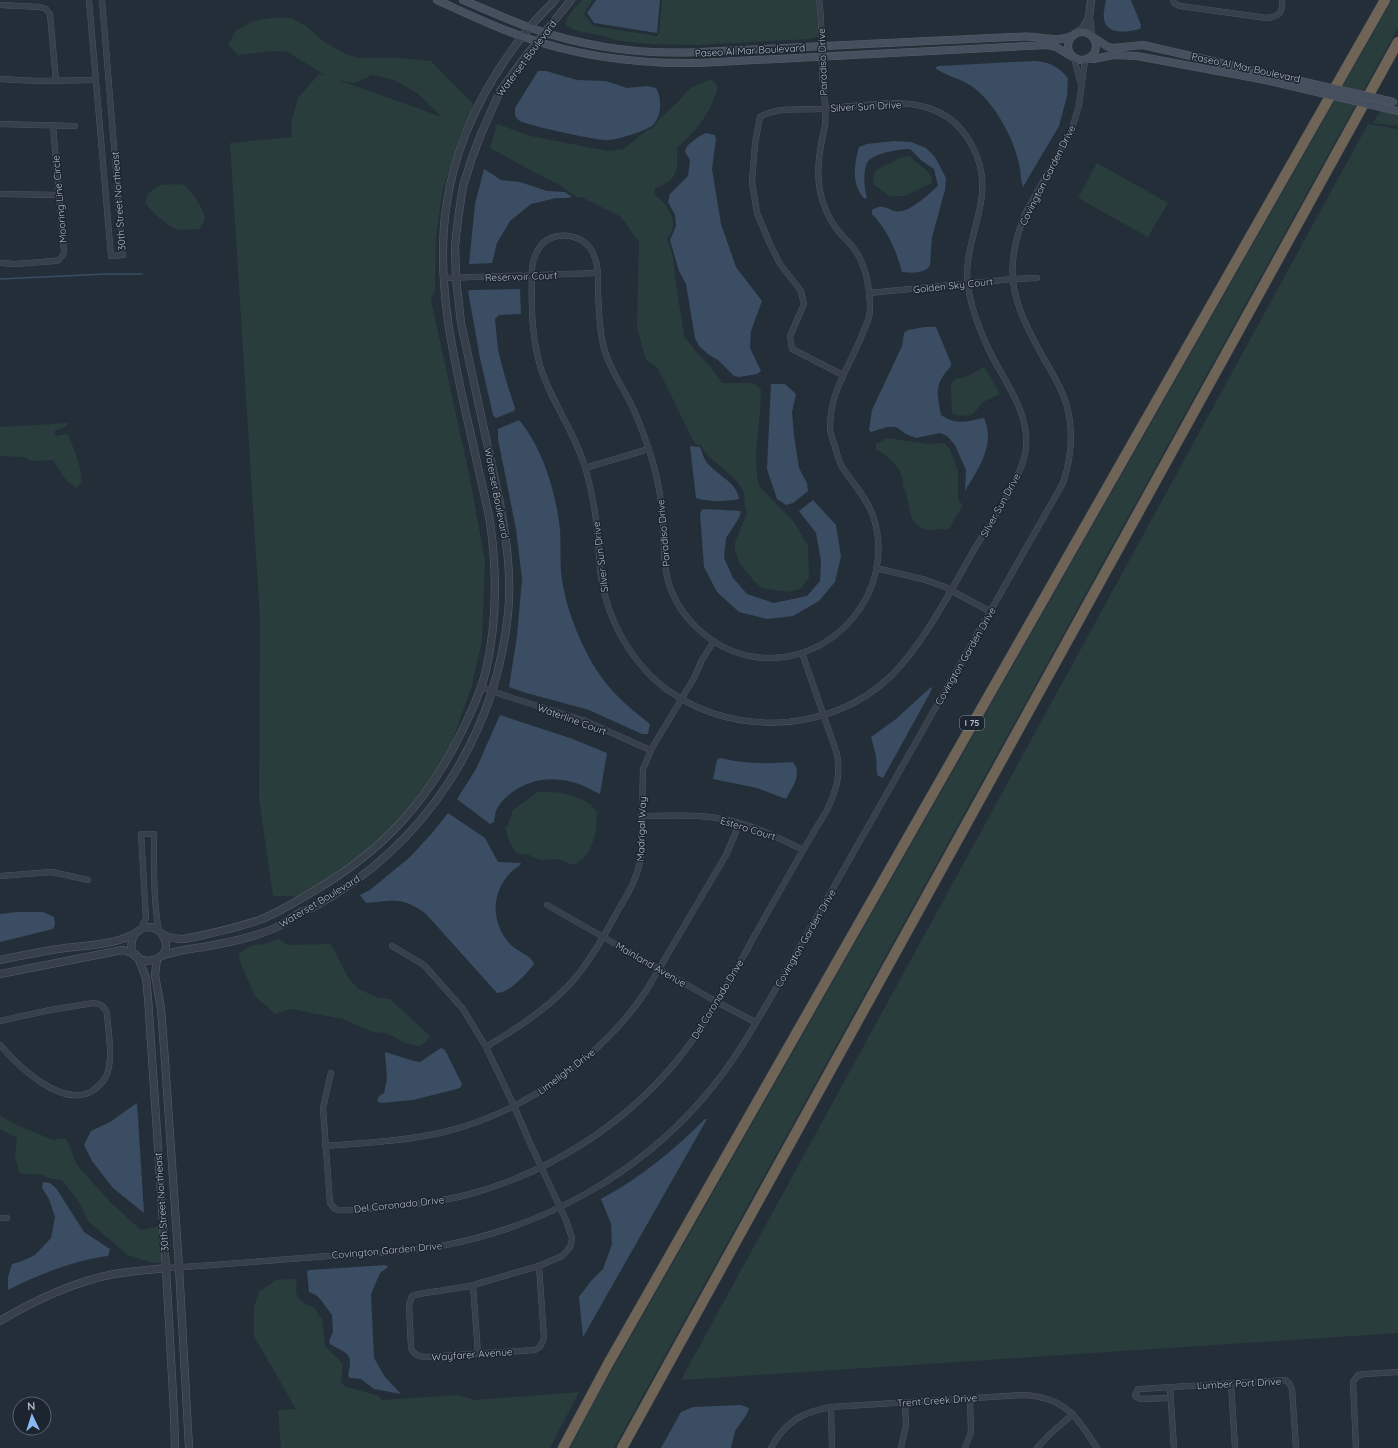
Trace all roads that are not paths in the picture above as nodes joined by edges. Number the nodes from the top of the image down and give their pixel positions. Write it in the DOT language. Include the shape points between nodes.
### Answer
graph roads {
  1 [pos="89,0"];
  2 [pos="102,0"];
  3 [pos="437,0"];
  4 [pos="463,0"];
  5 [pos="555,0"];
  6 [pos="571,0"];
  7 [pos="819,0"];
  8 [pos="1091,0"];
  9 [pos="1172,0"];
  10 [pos="1282,0"];
  11 [pos="1385,0"];
  12 [pos="0,5"];
  13 [pos="1089,18"];
  14 [pos="529,28"];
  15 [pos="545,33"];
  16 [pos="1075,34"];
  17 [pos="1092,36"];
  18 [pos="522,37"];
  19 [pos="537,42"];
  20 [pos="1398,42"];
  21 [pos="821,46"];
  22 [pos="822,57"];
  23 [pos="1073,57"];
  24 [pos="1087,59"];
  25 [pos="0,79"];
  26 [pos="96,80"];
  27 [pos="56,81"];
  28 [pos="1081,85"];
  29 [pos="1398,103"];
  30 [pos="824,108"];
  31 [pos="1398,111"];
  32 [pos="0,124"];
  33 [pos="53,126"];
  34 [pos="75,126"];
  35 [pos="0,194"];
  36 [pos="59,195"];
  37 [pos="0,263"];
  38 [pos="598,273"];
  39 [pos="532,275"];
  40 [pos="444,278"];
  41 [pos="456,278"];
  42 [pos="1037,278"];
  43 [pos="1012,279"];
  44 [pos="968,284"];
  45 [pos="869,293"];
  46 [pos="843,375"];
  47 [pos="649,449"];
  48 [pos="585,468"];
  49 [pos="876,568"];
  50 [pos="951,590"];
  51 [pos="991,612"];
  52 [pos="714,641"];
  53 [pos="802,652"];
  54 [pos="481,687"];
  55 [pos="492,690"];
  56 [pos="682,699"];
  57 [pos="822,716"];
  58 [pos="650,750"];
  59 [pos="641,816"];
  60 [pos="738,822"];
  61 [pos="803,850"];
  62 [pos="0,876"];
  63 [pos="88,880"];
  64 [pos="547,905"];
  65 [pos="139,931"];
  66 [pos="161,933"];
  67 [pos="604,937"];
  68 [pos="392,946"];
  69 [pos="136,956"];
  70 [pos="159,957"];
  71 [pos="0,960"];
  72 [pos="660,969"];
  73 [pos="0,974"];
  74 [pos="717,1002"];
  75 [pos="0,1021"];
  76 [pos="755,1022"];
  77 [pos="0,1045"];
  78 [pos="486,1047"];
  79 [pos="331,1073"];
  80 [pos="514,1106"];
  81 [pos="325,1146"];
  82 [pos="541,1167"];
  83 [pos="560,1207"];
  84 [pos="0,1218"];
  85 [pos="7,1218"];
  86 [pos="539,1266"];
  87 [pos="179,1267"];
  88 [pos="166,1268"];
  89 [pos="473,1285"];
  90 [pos="0,1321"];
  91 [pos="478,1354"];
  92 [pos="1398,1372"];
  93 [pos="1231,1383"];
  94 [pos="1170,1387"];
  95 [pos="970,1398"];
  96 [pos="1171,1398"];
  97 [pos="905,1402"];
  98 [pos="831,1407"];
  99 [pos="1073,1414"];
  100 [pos="175,1448"];
  101 [pos="189,1448"];
  102 [pos="563,1448"];
  103 [pos="622,1448"];
  104 [pos="772,1448"];
  105 [pos="832,1448"];
  106 [pos="901,1448"];
  107 [pos="965,1448"];
  108 [pos="1037,1448"];
  109 [pos="1097,1448"];
  110 [pos="1174,1448"];
  111 [pos="1235,1448"];
  112 [pos="1296,1448"];
  113 [pos="1356,1448"];
  1 -- 26 [label="street, 30th Street Northeast"];
  2 -- 26 [label="street, 30th Street Northeast" via="123,255 110,256"];
  3 -- 18 [label="main road, Paseo Al Mar Boulevard"];
  4 -- 14 [label="main road, Paseo Al Mar Boulevard"];
  5 -- 14 [label="street, Waterset Boulevard"];
  6 -- 15 [label="street, Waterset Boulevard"];
  7 -- 21 [label="street, Paradiso Drive"];
  8 -- 13 [label="street"];
  9 -- 10 [label="street" via="1180,6 1267,18 1280,13"];
  11 -- 102 [label="highway, I 75" via="608,1364"];
  12 -- 27 [label="street" via="40,7 50,14"];
  13 -- 16 [label="street"];
  13 -- 17 [label="street"];
  14 -- 15 [label="main road, Paseo Al Mar Boulevard"];
  14 -- 18 [label="street, Waterset Boulevard"];
  15 -- 19 [label="street, Waterset Boulevard"];
  15 -- 21 [label="main road, Paseo Al Mar Boulevard" via="595,45 652,52"];
  16 -- 17 [label="main road" via="1085,32"];
  16 -- 21 [label="main road, Paseo Al Mar Boulevard" via="1060,39 1033,36"];
  16 -- 23 [label="main road" via="1069,39 1067,46"];
  17 -- 24 [label="main road" via="1096,42 1096,49"];
  17 -- 29 [label="main road, Paseo Al Mar Boulevard, bridge" via="1108,47 1144,45"];
  18 -- 19 [label="main road, Paseo Al Mar Boulevard"];
  18 -- 40 [label="street, Waterset Boulevard" via="491,80 463,139 453,170 446,208 443,241"];
  19 -- 22 [label="main road, Paseo Al Mar Boulevard" via="575,52 647,62 698,63"];
  19 -- 41 [label="street, Waterset Boulevard" via="500,91 474,152 463,186 458,219"];
  20 -- 103 [label="highway"];
  21 -- 22 [label="street, Paradiso Drive"];
  22 -- 23 [label="main road, Paseo Al Mar Boulevard" via="1047,45"];
  22 -- 30 [label="street, Paradiso Drive"];
  23 -- 24 [label="main road" via="1078,60"];
  23 -- 28 [label="street, Covington Garden Drive"];
  24 -- 28 [label="street, Covington Garden Drive"];
  24 -- 31 [label="main road, Paseo Al Mar Boulevard, bridge" via="1128,54 1260,79"];
  25 -- 27 [label="street"];
  26 -- 27 [label="street"];
  28 -- 43 [label="street, Covington Garden Drive" via="1079,105 1071,132 1026,212 1020,228 1013,256"];
  30 -- 44 [label="street, Silver Sun Drive" via="903,104 926,107 946,117 969,138 979,162 982,183 981,202 969,254"];
  30 -- 45 [label="street, Paradiso Drive" via="825,124 818,165 820,191 827,213 856,252 866,274"];
  30 -- 46 [label="street, Silver Sun Drive" via="768,112 760,117 752,182 757,213 770,244 780,264 801,291 804,304 790,336 792,349"];
  32 -- 33 [label="street"];
  33 -- 34 [label="street"];
  33 -- 36 [label="street, Mooring Line Circle"];
  35 -- 36 [label="street"];
  36 -- 37 [label="street, Mooring Line Circle" via="64,251 59,260"];
  38 -- 39 [label="street, Reservoir Court"];
  38 -- 39 [label="street, Paradiso Drive" via="597,262 590,247 578,238 561,236 550,238 543,243 533,259"];
  38 -- 47 [label="street, Paradiso Drive" via="599,321 603,347 634,410"];
  39 -- 41 [label="street, Reservoir Court"];
  39 -- 48 [label="street, Silver Sun Drive" via="533,330 543,376 572,433"];
  40 -- 41 [label="street, Reservoir Court"];
  40 -- 54 [label="street, Waterset Boulevard" via="447,320 489,519 495,563 494,617"];
  41 -- 55 [label="street, Waterset Boulevard" via="461,323 506,540 508,613"];
  42 -- 43 [label="street, Golden Sky Court"];
  43 -- 44 [label="street, Golden Sky Court"];
  43 -- 51 [label="street, Covington Garden Drive" via="1023,318 1065,401 1070,423 1071,448 1066,474 1059,492"];
  44 -- 45 [label="street, Golden Sky Court"];
  44 -- 50 [label="street, Silver Sun Drive" via="980,330 1020,407 1026,430 1026,450 1023,464 1008,494"];
  45 -- 46 [label="street, Paradiso Drive" via="870,315"];
  46 -- 49 [label="street, Paradiso Drive" via="831,406 830,432 839,462 873,515 878,541"];
  47 -- 48 [label="street"];
  47 -- 52 [label="street, Paradiso Drive" via="662,512 668,580 679,606 690,621"];
  48 -- 56 [label="street, Silver Sun Drive" via="595,508 601,582 619,633 641,665 660,684"];
  49 -- 50 [label="street" via="926,580"];
  49 -- 53 [label="street, Paradiso Drive" via="867,597 845,627 828,642"];
  50 -- 51 [label="street"];
  50 -- 57 [label="street, Silver Sun Drive" via="917,643 893,674 855,702"];
  51 -- 76 [label="street, Covington Garden Drive"];
  52 -- 53 [label="street, Paradiso Drive" via="729,649 758,657 787,656"];
  52 -- 56 [label="street, Madrigal Way"];
  53 -- 57 [label="street, Del Coronado Drive"];
  54 -- 55 [label="street, Waterline Court"];
  54 -- 66 [label="street, Waterset Boulevard" via="468,720 434,782 400,824 360,861 336,878 262,919 184,939 174,939"];
  55 -- 58 [label="street, Waterline Court" via="582,720"];
  55 -- 70 [label="street, Waterset Boulevard" via="470,746 441,795 389,854 316,906 277,927 237,940 180,950"];
  56 -- 57 [label="street, Silver Sun Drive" via="702,709 747,722 786,723"];
  56 -- 58 [label="street, Madrigal Way"];
  57 -- 61 [label="street, Del Coronado Drive" via="837,754 838,779 827,810"];
  58 -- 59 [label="street, Madrigal Way" via="643,768"];
  59 -- 60 [label="street, Estero Court" via="715,818"];
  59 -- 67 [label="street, Madrigal Way" via="639,867 633,884"];
  60 -- 61 [label="street, Estero Court"];
  60 -- 72 [label="street, Limelight Drive" via="726,855"];
  61 -- 74 [label="street, Del Coronado Drive"];
  62 -- 63 [label="street" via="52,872"];
  64 -- 67 [label="street, Mainland Avenue"];
  65 -- 66 [label="street" via="151,928"];
  65 -- 66 [label="street" via="146,918 141,834 154,834 156,917"];
  65 -- 69 [label="street" via="133,938 132,945"];
  65 -- 71 [label="street" via="112,942 54,949"];
  66 -- 70 [label="street" via="166,944"];
  67 -- 72 [label="street, Mainland Avenue"];
  67 -- 78 [label="street, Madrigal Way" via="576,976 552,1001"];
  68 -- 78 [label="street, Wayfarer Avenue" via="424,965 463,1009"];
  69 -- 70 [label="street" via="146,961"];
  69 -- 73 [label="street" via="123,950"];
  69 -- 88 [label="street, 30th Street Northeast" via="146,978 148,998"];
  70 -- 87 [label="street, 30th Street Northeast" via="155,975 161,1009"];
  72 -- 74 [label="street, Mainland Avenue"];
  72 -- 80 [label="street, Limelight Drive" via="633,1010 588,1057 540,1092"];
  74 -- 76 [label="street, Mainland Avenue"];
  74 -- 82 [label="street, Del Coronado Drive" via="679,1058 637,1103 599,1133"];
  75 -- 77 [label="street" via="57,1009 99,1004 107,1013 107,1076 98,1088 83,1095 69,1095 48,1086 27,1072"];
  76 -- 83 [label="street, Covington Garden Drive" via="729,1067 675,1128 614,1177"];
  78 -- 80 [label="street, Wayfarer Avenue"];
  79 -- 81 [label="street, Del Coronado Drive" via="322,1108"];
  80 -- 81 [label="street, Limelight Drive" via="477,1123 435,1134"];
  80 -- 82 [label="street, Wayfarer Avenue"];
  81 -- 82 [label="street, Del Coronado Drive" via="330,1203 338,1210 413,1205 441,1200 487,1189"];
  82 -- 83 [label="street, Wayfarer Avenue"];
  83 -- 86 [label="street, Wayfarer Avenue" via="570,1228 571,1245 562,1256"];
  83 -- 87 [label="street, Covington Garden Drive" via="499,1231 440,1246"];
  84 -- 85 [label="street"];
  86 -- 89 [label="street, Wayfarer Avenue"];
  86 -- 91 [label="street, Wayfarer Avenue" via="544,1338 542,1345 535,1350"];
  87 -- 88 [label="street, Covington Garden Drive"];
  87 -- 101 [label="street, 30th Street Northeast"];
  88 -- 90 [label="street, Covington Garden Drive" via="112,1274 88,1281 56,1292"];
  88 -- 100 [label="street, 30th Street Northeast"];
  89 -- 91 [label="street"];
  89 -- 91 [label="street, Wayfarer Avenue" via="412,1296 409,1305 412,1348 414,1354 420,1357"];
  92 -- 113 [label="street" via="1364,1374 1354,1379 1352,1385"];
  93 -- 94 [label="street, Lumber Port Drive"];
  93 -- 111 [label="street"];
  93 -- 112 [label="street, Lumber Port Drive" via="1281,1380 1289,1383 1292,1389"];
  94 -- 96 [label="street"];
  94 -- 96 [label="street, Lumber Port Drive" via="1141,1388 1135,1396 1140,1399"];
  95 -- 97 [label="street, Trent Creek Drive"];
  95 -- 99 [label="street, Trent Creek Drive" via="1037,1396 1054,1401"];
  95 -- 107 [label="street" via="971,1432"];
  96 -- 110 [label="street"];
  97 -- 98 [label="street, Trent Creek Drive"];
  97 -- 106 [label="street" via="906,1422"];
  98 -- 104 [label="street, Trent Creek Drive" via="806,1413 795,1420 783,1430"];
  98 -- 105 [label="street"];
  99 -- 108 [label="street"];
  99 -- 109 [label="street, Trent Creek Drive"];
}
